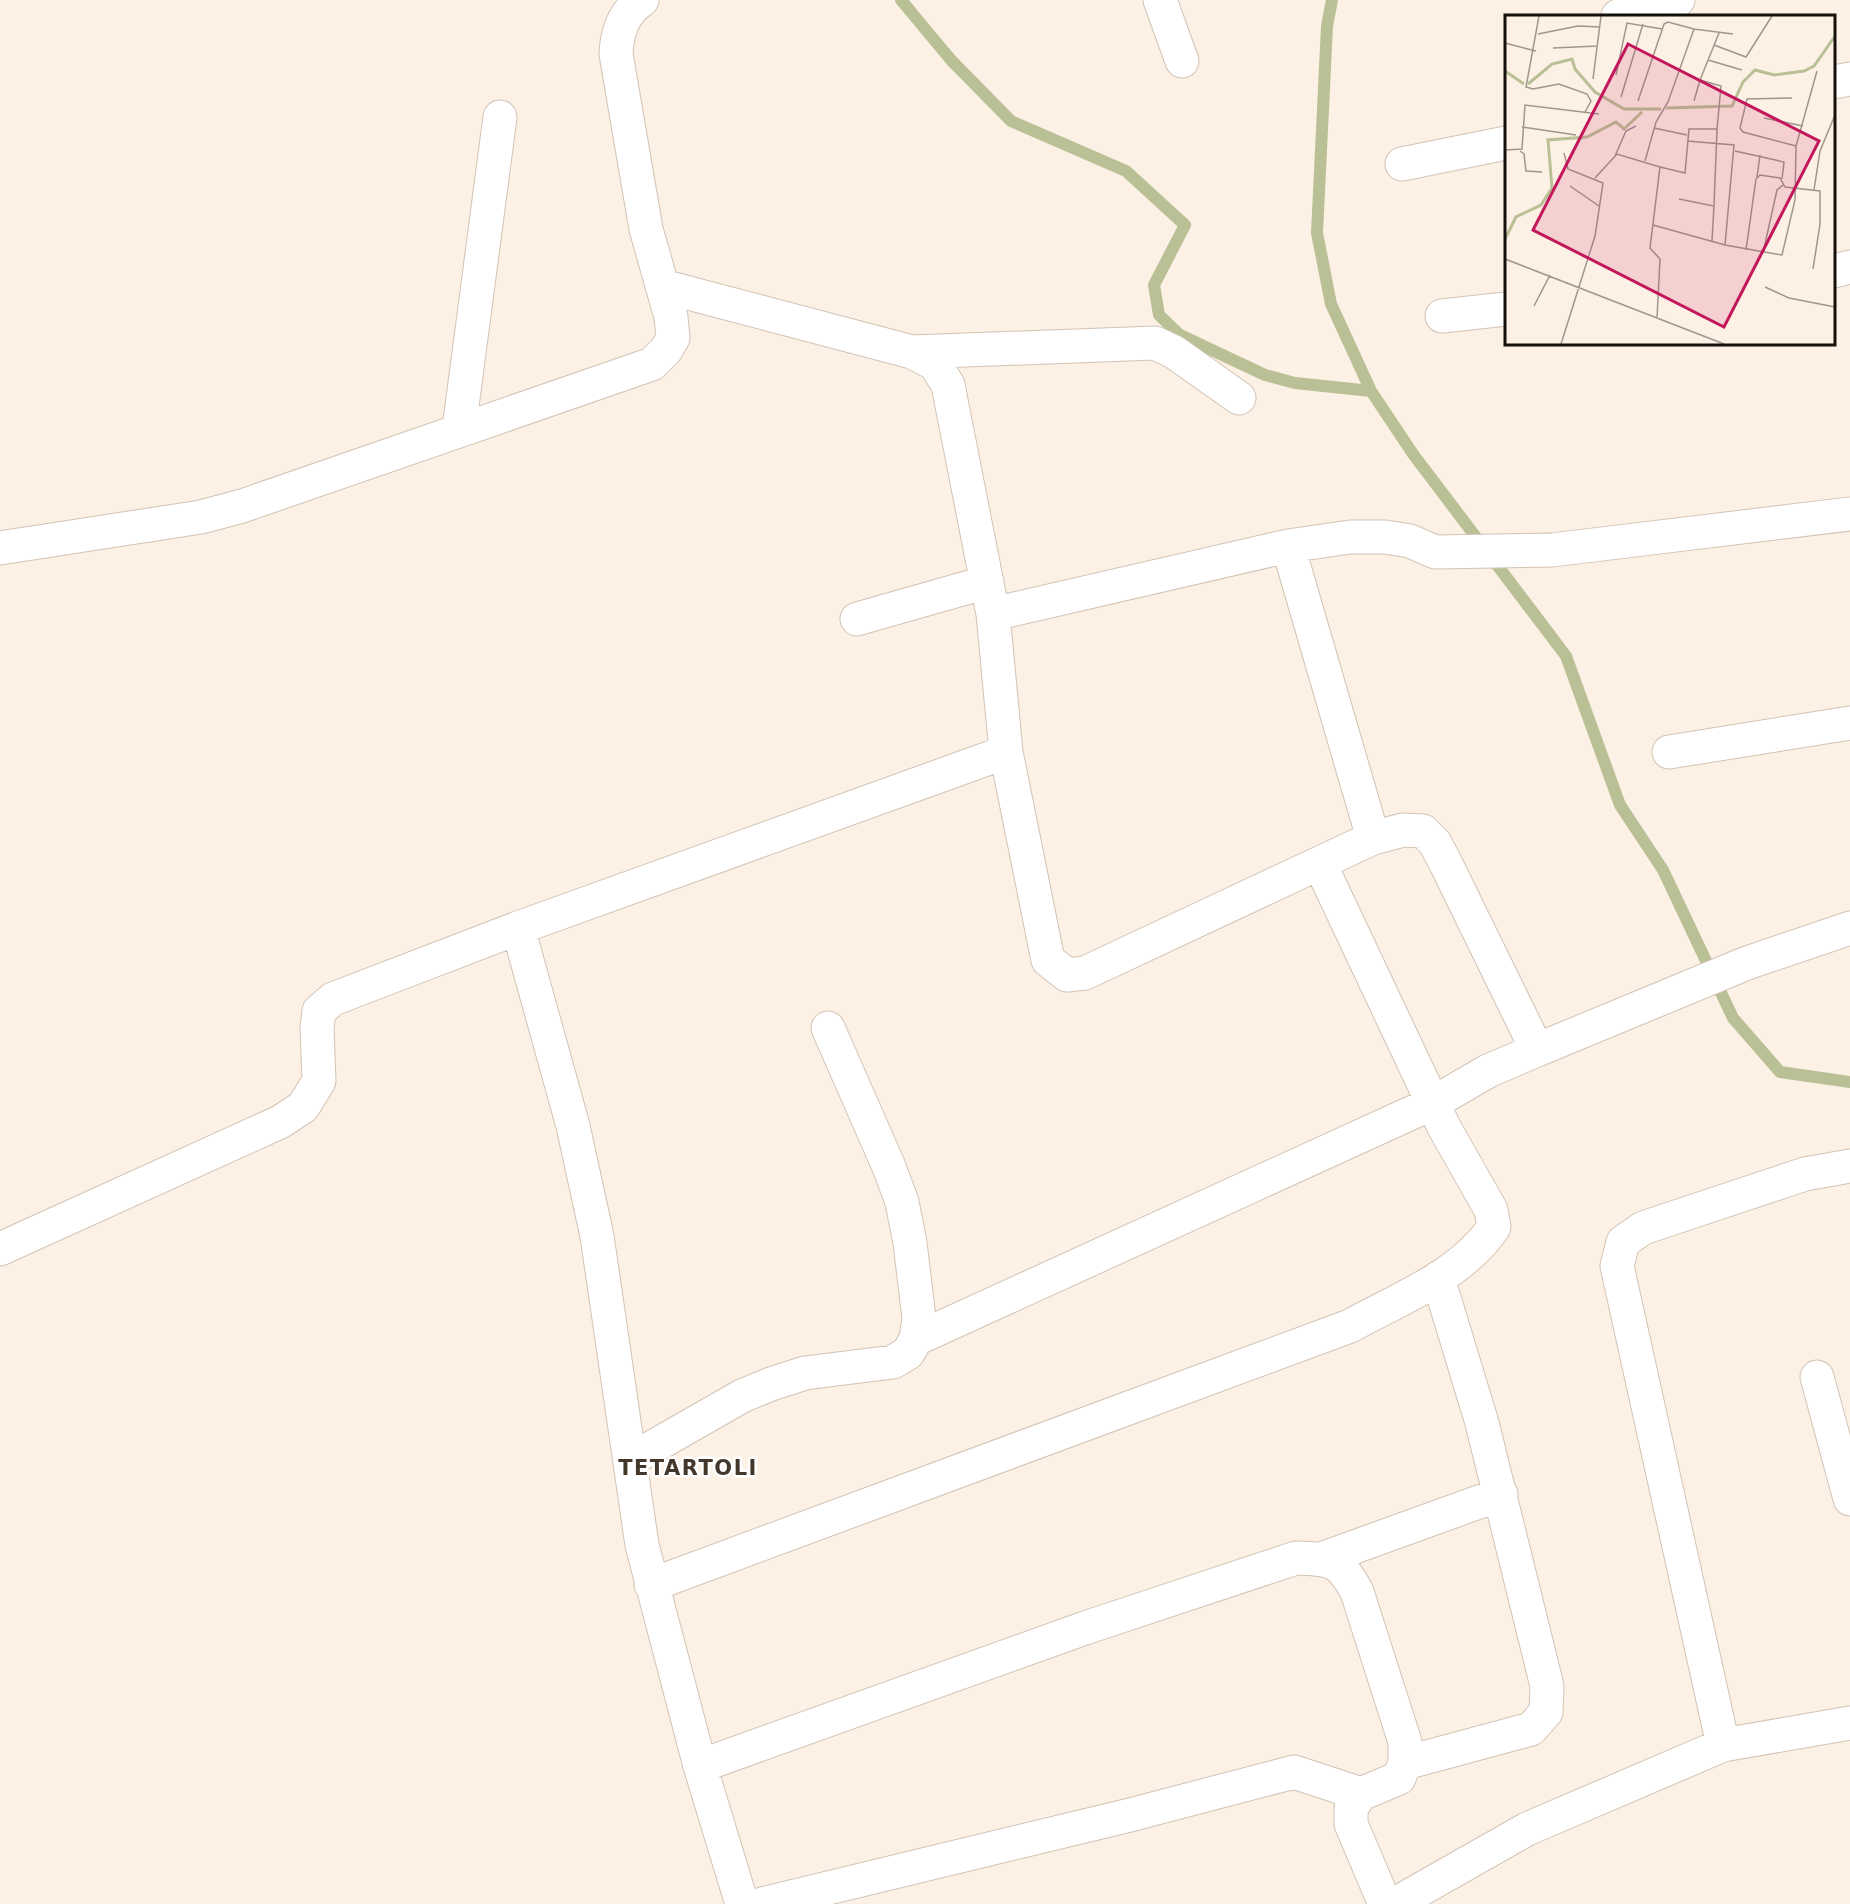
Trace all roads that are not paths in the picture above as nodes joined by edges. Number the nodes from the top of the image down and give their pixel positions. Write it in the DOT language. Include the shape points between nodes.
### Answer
graph roads {
  1 [pos="642,0"];
  2 [pos="1160,0"];
  3 [pos="1678,0"];
  4 [pos="1622,15"];
  5 [pos="1182,61"];
  6 [pos="1850,80"];
  7 [pos="1835,82"];
  8 [pos="500,117"];
  9 [pos="1505,143"];
  10 [pos="1402,164"];
  11 [pos="1850,267"];
  12 [pos="1835,271"];
  13 [pos="662,286"];
  14 [pos="1505,309"];
  15 [pos="1442,316"];
  16 [pos="912,352"];
  17 [pos="1239,398"];
  18 [pos="459,429"];
  19 [pos="1850,514"];
  20 [pos="1288,546"];
  21 [pos="0,548"];
  22 [pos="987,582"];
  23 [pos="993,614"];
  24 [pos="857,619"];
  25 [pos="1850,723"];
  26 [pos="1006,752"];
  27 [pos="1669,752"];
  28 [pos="1373,838"];
  29 [pos="1320,864"];
  30 [pos="518,928"];
  31 [pos="1850,928"];
  32 [pos="828,1028"];
  33 [pos="1537,1050"];
  34 [pos="1433,1103"];
  35 [pos="1850,1166"];
  36 [pos="0,1249"];
  37 [pos="1438,1278"];
  38 [pos="916,1339"];
  39 [pos="1817,1377"];
  40 [pos="630,1460"];
  41 [pos="1501,1494"];
  42 [pos="1850,1499"];
  43 [pos="1324,1558"];
  44 [pos="651,1585"];
  45 [pos="1850,1723"];
  46 [pos="1722,1745"];
  47 [pos="1405,1763"];
  48 [pos="700,1766"];
  49 [pos="1361,1794"];
  50 [pos="742,1904"];
  51 [pos="762,1904"];
  52 [pos="1385,1904"];
  53 [pos="1395,1904"];
  1 -- 13 [label="street" via="634,5 617,33 616,54 646,229"];
  2 -- 5 [label="street"];
  3 -- 4 [label="street"];
  6 -- 7 [label="street"];
  8 -- 18 [label="street"];
  9 -- 10 [label="street"];
  11 -- 12 [label="street"];
  13 -- 16 [label="street"];
  13 -- 18 [label="street" via="673,338 652,364"];
  14 -- 15 [label="street"];
  16 -- 17 [label="street" via="1155,343"];
  16 -- 22 [label="street" via="935,364 948,385"];
  18 -- 21 [label="street" via="201,517"];
  19 -- 20 [label="street" via="1552,550 1435,552 1410,541 1385,537 1350,537"];
  20 -- 23 [label="street"];
  20 -- 28 [label="street"];
  22 -- 23 [label="street"];
  22 -- 24 [label="street"];
  23 -- 26 [label="street"];
  25 -- 27 [label="street"];
  26 -- 29 [label="street" via="1048,960 1066,975 1084,974"];
  26 -- 30 [label="street"];
  28 -- 29 [label="street"];
  28 -- 33 [label="street" via="1403,830 1423,831 1435,843"];
  29 -- 34 [label="street"];
  30 -- 36 [label="street" via="333,999 319,1011 318,1081 303,1107 280,1122"];
  30 -- 40 [label="street" via="573,1126 597,1236"];
  31 -- 33 [label="street" via="1747,963"];
  32 -- 38 [label="street" via="902,1202 919,1318"];
  33 -- 34 [label="street" via="1488,1071"];
  34 -- 37 [label="street" via="1491,1210 1494,1227 1482,1244"];
  34 -- 38 [label="street"];
  35 -- 46 [label="street" via="1805,1174 1643,1228 1623,1242 1617,1266"];
  37 -- 41 [label="street"];
  37 -- 44 [label="street" via="1350,1326"];
  38 -- 40 [label="street" via="908,1353 893,1362 805,1373 742,1396"];
  39 -- 42 [label="street"];
  40 -- 44 [label="street"];
  41 -- 43 [label="street"];
  41 -- 47 [label="street" via="1547,1686 1546,1712 1531,1729"];
  43 -- 47 [label="street" via="1346,1570 1357,1592 1406,1742"];
  43 -- 48 [label="street" via="1296,1558 1096,1624"];
  44 -- 48 [label="street"];
  45 -- 46 [label="street"];
  46 -- 53 [label="street" via="1527,1829"];
  47 -- 49 [label="street" via="1399,1778"];
  48 -- 50 [label="street"];
  49 -- 51 [label="street" via="1294,1772"];
  49 -- 52 [label="street" via="1350,1808 1351,1824"];
}
